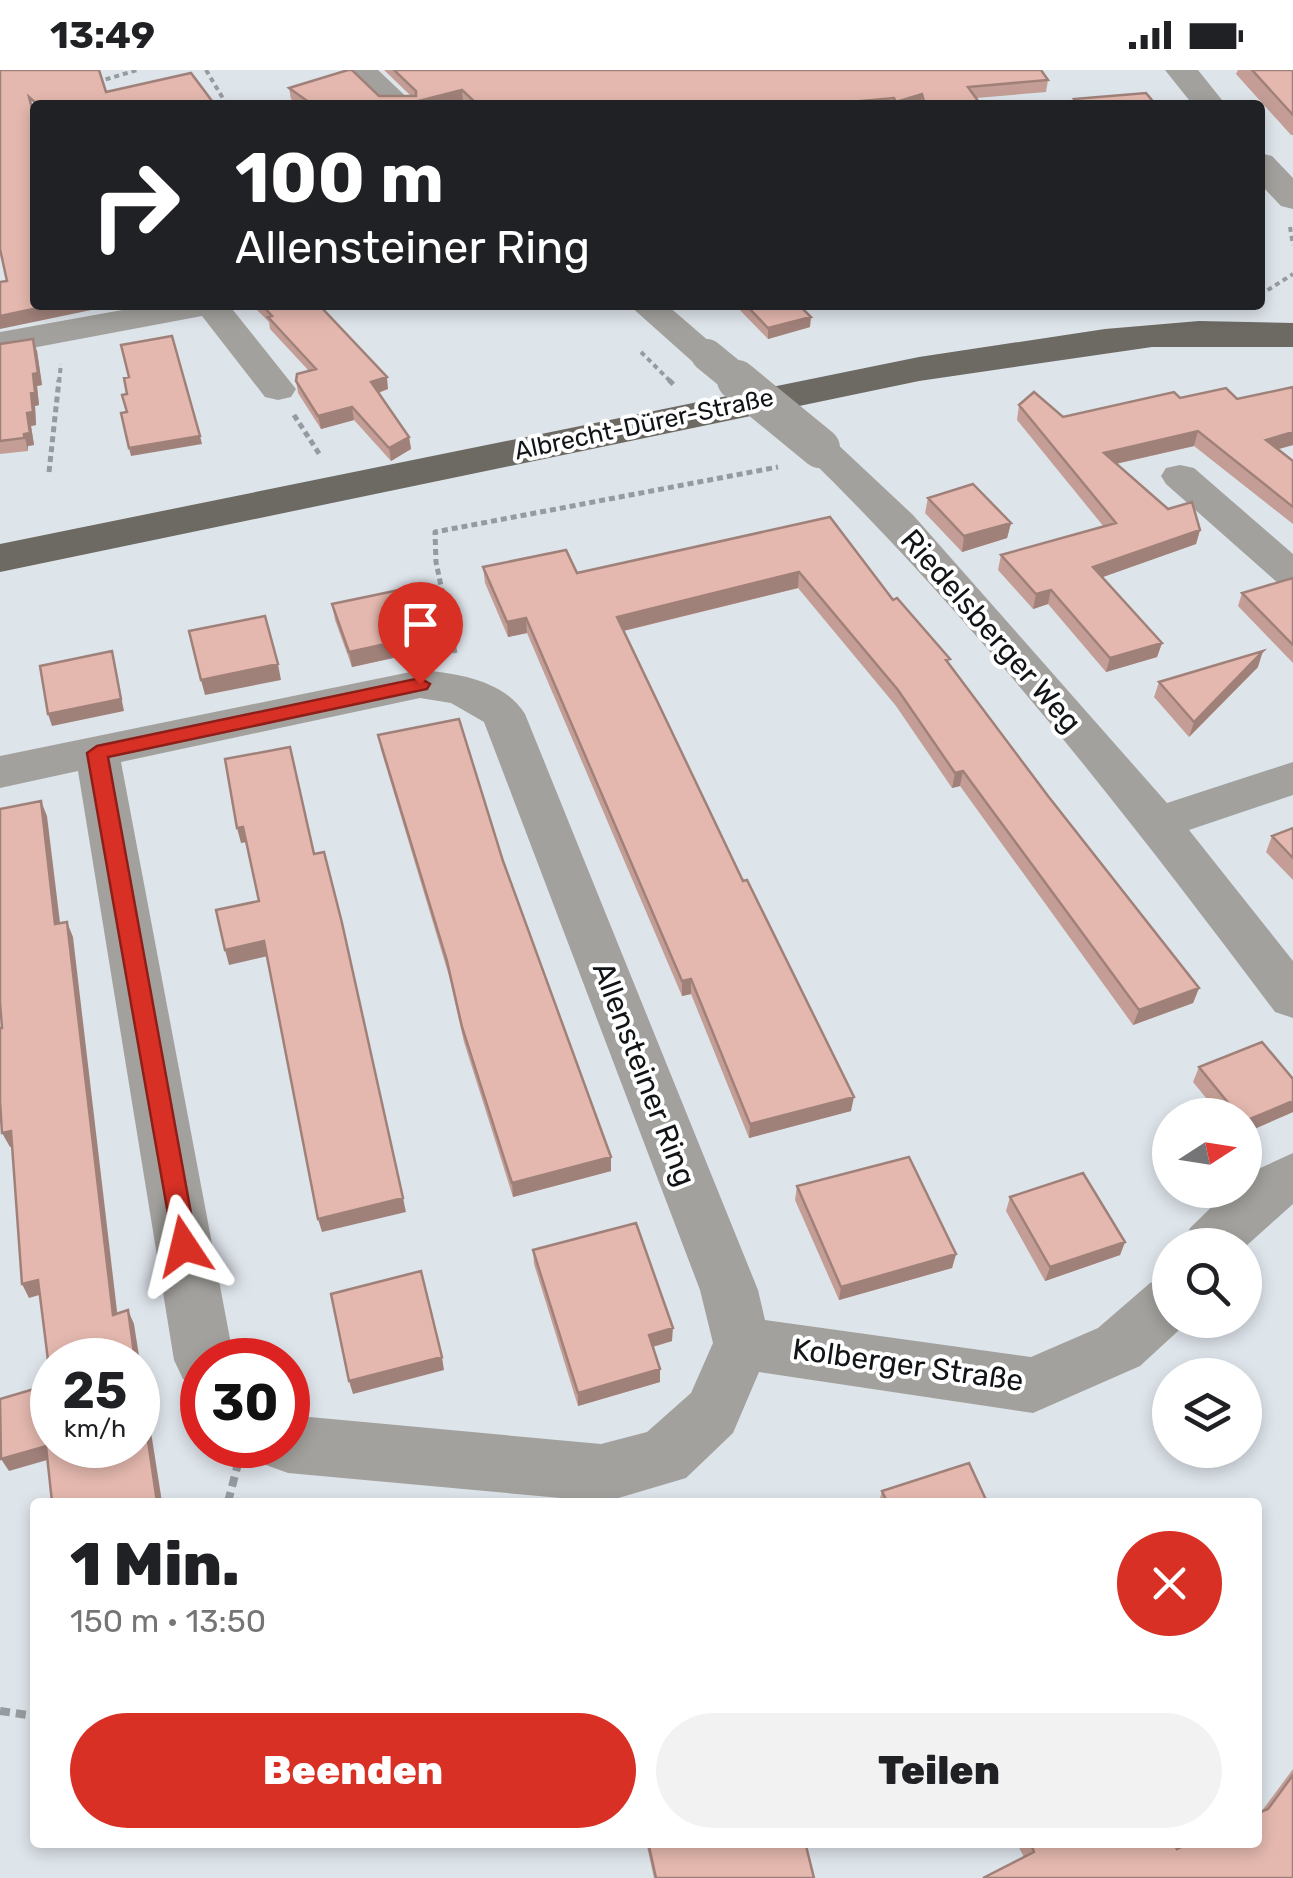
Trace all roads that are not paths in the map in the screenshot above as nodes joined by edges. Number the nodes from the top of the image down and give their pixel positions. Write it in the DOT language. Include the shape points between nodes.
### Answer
graph roads {
  1 [pos="360,70"];
  2 [pos="1181,70"];
  3 [pos="394,100"];
  4 [pos="1206,100"];
  5 [pos="1265,169"];
  6 [pos="1293,200"];
  7 [pos="164,310"];
  8 [pos="212,310"];
  9 [pos="652,310"];
  10 [pos="1293,335"];
  11 [pos="0,343"];
  12 [pos="278,389"];
  13 [pos="1180,476"];
  14 [pos="0,558"];
  15 [pos="1293,575"];
  16 [pos="97,753"];
  17 [pos="0,772"];
  18 [pos="1293,778"];
  19 [pos="1158,823"];
  20 [pos="1293,998"];
  21 [pos="1293,1176"];
  22 [pos="1227,1228"];
  23 [pos="1152,1318"];
  24 [pos="200,1338"];
  25 [pos="742,1343"];
  26 [pos="310,1446"];
  1 -- 3 [label="street"];
  2 -- 4 [label="street"];
  5 -- 6 [label="street"];
  7 -- 11 [label="street"];
  8 -- 12 [label="street"];
  9 -- 19 [label="street, Riedelsberger Weg, bridge" via="824,452 899,524"];
  10 -- 14 [label="main road, Albrecht-Dürer-Straße" via="1192,334 919,369"];
  13 -- 15 [label="street"];
  16 -- 17 [label="street, Allensteiner Ring"];
  16 -- 24 [label="street"];
  16 -- 25 [label="street, Allensteiner Ring" via="420,684 458,687 503,714 729,1290"];
  18 -- 19 [label="street"];
  19 -- 20 [label="street, Riedelsberger Weg"];
  21 -- 22 [label="street" via="1263,1193"];
  23 -- 25 [label="street, Kolberger Straße" via="1119,1347 1033,1385"];
  25 -- 26 [label="street" via="712,1413 664,1456 601,1474"];
}
